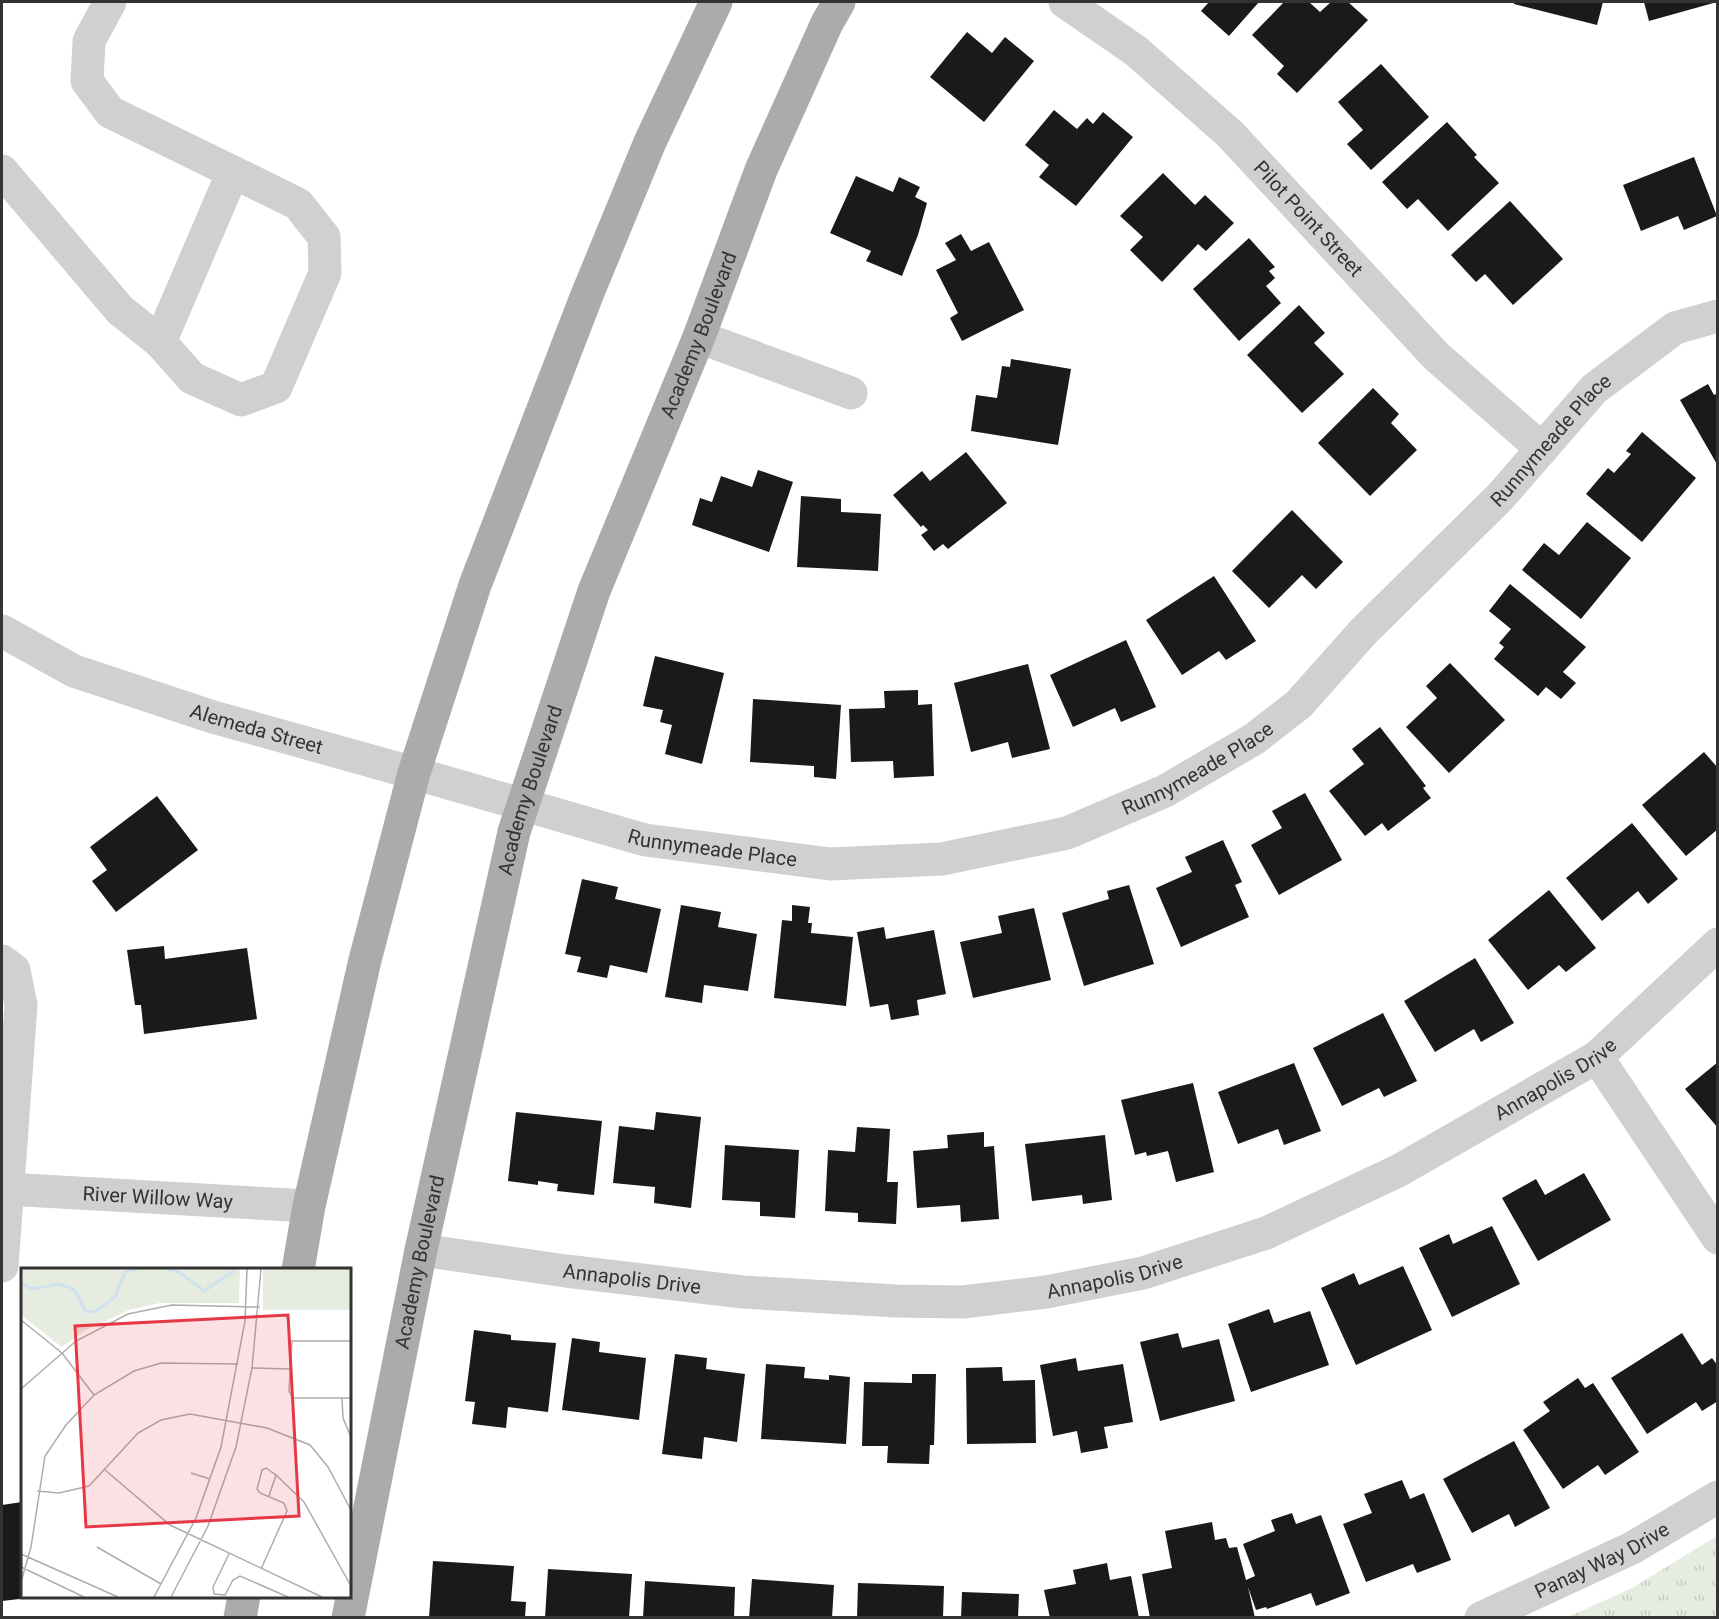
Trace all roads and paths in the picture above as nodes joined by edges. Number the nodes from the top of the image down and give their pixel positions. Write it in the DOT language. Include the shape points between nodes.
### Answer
graph roads {
  1 [pos="110,2"];
  2 [pos="716,2"];
  3 [pos="839,2"];
  4 [pos="1065,2"];
  5 [pos="2,171"];
  6 [pos="232,172"];
  7 [pos="1718,316"];
  8 [pos="699,337"];
  9 [pos="160,342"];
  10 [pos="851,393"];
  11 [pos="1542,449"];
  12 [pos="2,631"];
  13 [pos="414,773"];
  14 [pos="523,805"];
  15 [pos="1718,944"];
  16 [pos="8,965"];
  17 [pos="1597,1057"];
  18 [pos="6,1190"];
  19 [pos="309,1206"];
  20 [pos="1718,1238"];
  21 [pos="421,1250"];
  22 [pos="2,1266"];
  23 [pos="298,1268"];
  24 [pos="1718,1497"];
  25 [pos="244,1598"];
  26 [pos="240,1617"];
  27 [pos="348,1617"];
  28 [pos="1481,1617"];
  1 -- 6 [label="street" via="89,41 87,81 92,88 110,112"];
  2 -- 13 [label="main road" via="650,142 583,306 475,585"];
  3 -- 8 [label="main road, Academy Boulevard" via="761,170"];
  4 -- 11 [label="street, Pilot Point Street" via="1136,51 1230,134 1436,356"];
  5 -- 9 [label="street" via="120,310"];
  6 -- 9 [label="street"];
  6 -- 9 [label="street" via="298,204 324,237 325,273 276,387 241,400 192,378"];
  7 -- 11 [label="street, Runnymeade Place" via="1675,328 1594,389"];
  8 -- 10 [label="street"];
  8 -- 14 [label="main road, Academy Boulevard" via="594,591"];
  11 -- 14 [label="street, Runnymeade Place" via="1500,497 1363,632 1299,704 1254,739 1165,791 1067,833 942,859 830,864 645,840"];
  12 -- 13 [label="street, Alemeda Street" via="74,671 213,717"];
  13 -- 14 [label="street, Alemeda Street"];
  13 -- 19 [label="main road" via="365,960"];
  14 -- 21 [label="main road, Academy Boulevard"];
  15 -- 17 [label="street, Annapolis Drive"];
  16 -- 18 [label="street" via="21,1005"];
  17 -- 20 [label="street"];
  17 -- 21 [label="street, Annapolis Drive" via="1398,1172 1266,1233 1143,1273 1046,1292 963,1302 811,1298 578,1273"];
  18 -- 19 [label="street, River Willow Way"];
  18 -- 22 [label="street"];
  19 -- 23 [label="main road"];
  21 -- 27 [label="main road, Academy Boulevard"];
  24 -- 28 [label="street, Panay Way Drive" via="1632,1548"];
  25 -- 26 [label="main road"];
}
